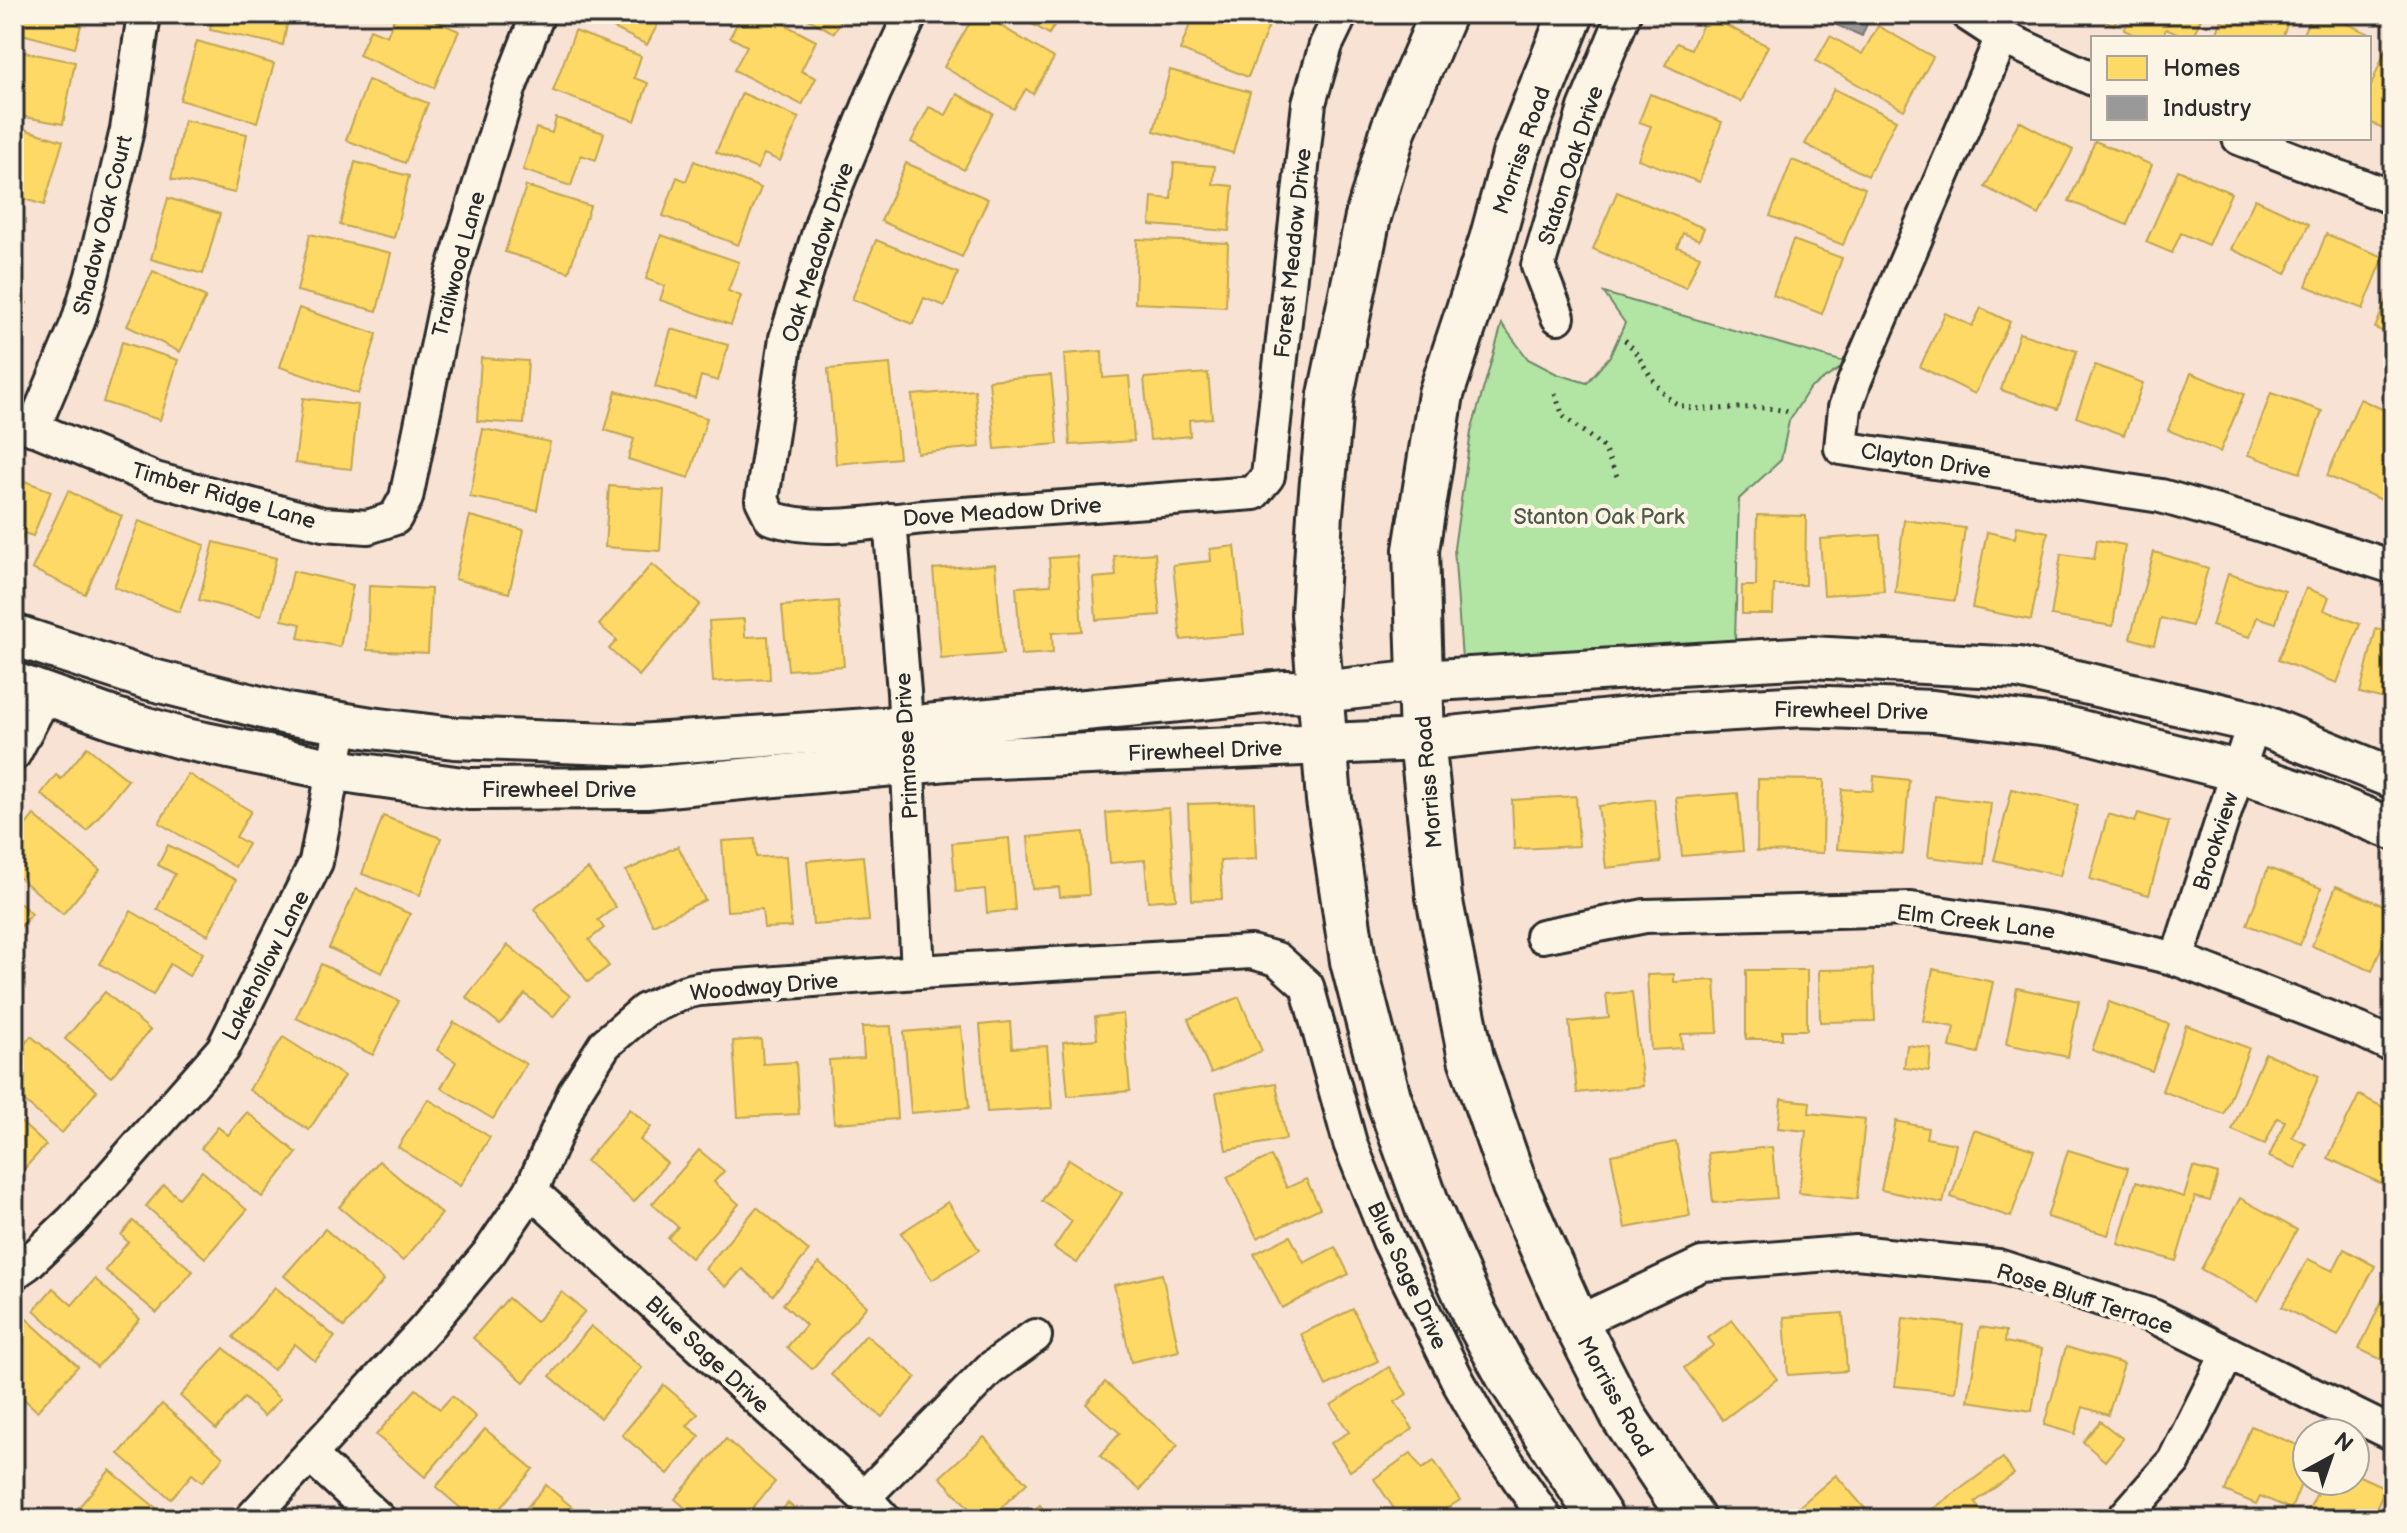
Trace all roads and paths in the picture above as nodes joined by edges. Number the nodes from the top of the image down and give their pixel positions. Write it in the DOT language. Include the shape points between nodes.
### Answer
graph roads {
  1 [pos="144,14"];
  2 [pos="538,14"];
  3 [pos="911,14"];
  4 [pos="1341,14"];
  5 [pos="1443,14"];
  6 [pos="1571,14"];
  7 [pos="1624,14"];
  8 [pos="1967,14"];
  9 [pos="2002,37"];
  10 [pos="2091,78"];
  11 [pos="2244,140"];
  12 [pos="2393,198"];
  13 [pos="1558,317"];
  14 [pos="1625,340"];
  15 [pos="1555,394"];
  16 [pos="1788,412"];
  17 [pos="23,425"];
  18 [pos="1617,476"];
  19 [pos="1254,493"];
  20 [pos="762,500"];
  21 [pos="395,518"];
  22 [pos="890,520"];
  23 [pos="2393,567"];
  24 [pos="14,635"];
  25 [pos="1420,681"];
  26 [pos="29,689"];
  27 [pos="1320,692"];
  28 [pos="2254,722"];
  29 [pos="342,723"];
  30 [pos="1422,740"];
  31 [pos="906,745"];
  32 [pos="1325,745"];
  33 [pos="14,754"];
  34 [pos="335,770"];
  35 [pos="2237,771"];
  36 [pos="2393,778"];
  37 [pos="2393,829"];
  38 [pos="1542,936"];
  39 [pos="2177,959"];
  40 [pos="918,972"];
  41 [pos="1313,1011"];
  42 [pos="2393,1046"];
  43 [pos="531,1191"];
  44 [pos="14,1273"];
  45 [pos="1576,1323"];
  46 [pos="1035,1336"];
  47 [pos="2228,1353"];
  48 [pos="2393,1434"];
  49 [pos="310,1455"];
  50 [pos="874,1508"];
  51 [pos="251,1519"];
  52 [pos="379,1519"];
  53 [pos="1546,1519"];
  54 [pos="1601,1519"];
  55 [pos="1692,1519"];
  56 [pos="2123,1519"];
  1 -- 17 [label="street, Shadow Oak Court" via="127,130 92,276 78,322"];
  2 -- 21 [label="street, Trailwood Lane" via="510,86 452,275 406,498"];
  3 -- 20 [label="street, Oak Meadow Drive" via="825,213 786,338"];
  4 -- 19 [label="street, Forest Meadow Drive" via="1309,103 1268,476"];
  5 -- 27 [label="main road" via="1390,142 1368,217 1331,395 1314,614"];
  6 -- 25 [label="main road, Morriss Road" via="1515,155 1441,394 1416,550"];
  7 -- 13 [label="street, Staton Oak Drive" via="1585,108 1538,266"];
  8 -- 9 [label="street"];
  9 -- 10 [label="street"];
  9 -- 23 [label="street, Clayton Drive" via="1855,380 1845,408 1841,448 2161,496"];
  11 -- 12 [label="street"];
  14 -- 16 [label="path" via="1661,389 1686,408 1758,406"];
  15 -- 18 [label="path" via="1563,416 1603,447"];
  17 -- 21 [label="street, Timber Ridge Lane" via="155,479 323,524 368,527"];
  19 -- 22 [label="street, Dove Meadow Drive"];
  20 -- 22 [label="street, Dove Meadow Drive" via="771,518 791,525"];
  22 -- 31 [label="street, Primrose Drive"];
  24 -- 29 [label="street, Firewheel Drive" via="145,678"];
  25 -- 27 [label="street, Firewheel Drive"];
  25 -- 28 [label="street, Firewheel Drive" via="1810,657 1855,659 2019,668"];
  25 -- 30 [label="main road, Morriss Road"];
  26 -- 33 [label="street"];
  26 -- 34 [label="street, Firewheel Drive" via="181,738"];
  27 -- 31 [label="street, Firewheel Drive" via="1286,691"];
  27 -- 32 [label="main road"];
  28 -- 35 [label="street, Brookview"];
  28 -- 36 [label="street, Firewheel Drive"];
  29 -- 31 [label="street, Firewheel Drive" via="454,738 638,745"];
  29 -- 34 [label="street, Lakehollow Lane"];
  30 -- 32 [label="street, Firewheel Drive"];
  30 -- 35 [label="street, Firewheel Drive" via="1667,714 1802,706 1918,710 2065,727"];
  30 -- 45 [label="main road, Morriss Road" via="1439,897 1471,1058 1515,1186"];
  31 -- 32 [label="street, Firewheel Drive"];
  31 -- 34 [label="street, Firewheel Drive" via="646,788 469,789"];
  31 -- 40 [label="street, Primrose Drive"];
  32 -- 54 [label="main road" via="1353,961 1388,1097 1474,1313"];
  34 -- 44 [label="street, Lakehollow Lane" via="316,862 223,1049 73,1220"];
  35 -- 37 [label="street, Firewheel Drive"];
  35 -- 39 [label="street, Brookview"];
  38 -- 39 [label="street, Elm Creek Lane" via="1645,916 1911,909 2053,930"];
  39 -- 42 [label="street, Elm Creek Lane"];
  40 -- 41 [label="street, Woodway Drive" via="1251,952 1277,959 1293,972 1307,986"];
  40 -- 43 [label="street, Woodway Drive" via="699,989 645,1010 592,1062"];
  41 -- 53 [label="street, Blue Sage Drive" via="1350,1143 1389,1241 1466,1396"];
  43 -- 49 [label="street, Woodway Drive" via="489,1253"];
  43 -- 50 [label="street, Blue Sage Drive"];
  45 -- 47 [label="street, Rose Bluff Terrace" via="1702,1264 1856,1252 1998,1266 2153,1316"];
  45 -- 55 [label="main road, Morriss Road" via="1625,1419"];
  46 -- 50 [label="street" via="990,1369"];
  47 -- 48 [label="street, Rose Bluff Terrace"];
  47 -- 56 [label="street" via="2174,1461"];
  49 -- 51 [label="street, Woodway Drive"];
  49 -- 52 [label="street"];
}
